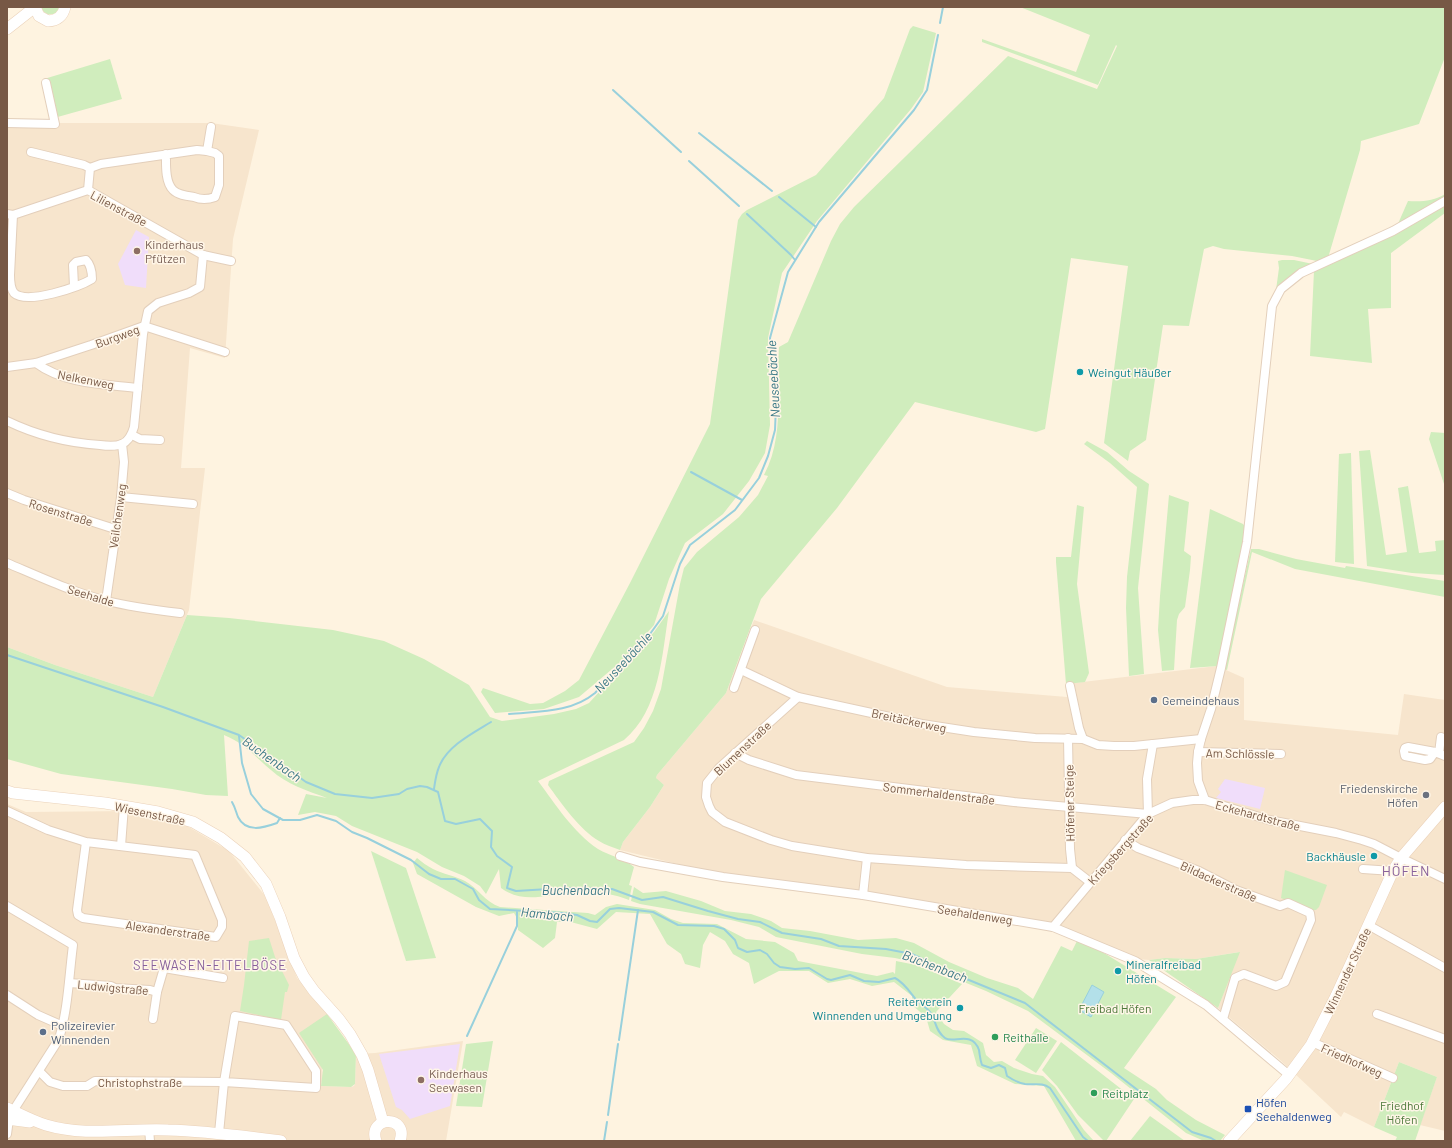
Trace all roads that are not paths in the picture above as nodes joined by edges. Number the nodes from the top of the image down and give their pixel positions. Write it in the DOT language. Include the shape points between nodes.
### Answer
graph roads {
  1 [pos="65,7"];
  2 [pos="36,10"];
  3 [pos="9,28"];
  4 [pos="46,83"];
  5 [pos="7,123"];
  6 [pos="211,127"];
  7 [pos="207,150"];
  8 [pos="31,152"];
  9 [pos="166,154"];
  10 [pos="90,168"];
  11 [pos="88,190"];
  12 [pos="1445,201"];
  13 [pos="10,214"];
  14 [pos="203,255"];
  15 [pos="231,260"];
  16 [pos="74,286"];
  17 [pos="144,326"];
  18 [pos="225,352"];
  19 [pos="36,363"];
  20 [pos="7,367"];
  21 [pos="138,388"];
  22 [pos="7,421"];
  23 [pos="132,435"];
  24 [pos="160,440"];
  25 [pos="122,444"];
  26 [pos="7,493"];
  27 [pos="121,498"];
  28 [pos="193,504"];
  29 [pos="116,529"];
  30 [pos="7,563"];
  31 [pos="106,601"];
  32 [pos="180,613"];
  33 [pos="755,630"];
  34 [pos="741,670"];
  35 [pos="1070,686"];
  36 [pos="734,688"];
  37 [pos="798,697"];
  38 [pos="1441,737"];
  39 [pos="1068,738"];
  40 [pos="1201,739"];
  41 [pos="1083,740"];
  42 [pos="1153,744"];
  43 [pos="1198,752"];
  44 [pos="735,753"];
  45 [pos="1281,754"];
  46 [pos="1440,754"];
  47 [pos="7,791"];
  48 [pos="1204,800"];
  49 [pos="124,806"];
  50 [pos="1070,807"];
  51 [pos="1445,807"];
  52 [pos="7,811"];
  53 [pos="1148,814"];
  54 [pos="1125,840"];
  55 [pos="86,842"];
  56 [pos="121,846"];
  57 [pos="620,856"];
  58 [pos="866,858"];
  59 [pos="1401,858"];
  60 [pos="1072,868"];
  61 [pos="1363,869"];
  62 [pos="1393,870"];
  63 [pos="1445,878"];
  64 [pos="1090,882"];
  65 [pos="863,895"];
  66 [pos="7,906"];
  67 [pos="1368,925"];
  68 [pos="1053,927"];
  69 [pos="1445,968"];
  70 [pos="223,978"];
  71 [pos="68,983"];
  72 [pos="158,992"];
  73 [pos="7,996"];
  74 [pos="1377,1014"];
  75 [pos="152,1019"];
  76 [pos="1223,1020"];
  77 [pos="63,1026"];
  78 [pos="1445,1039"];
  79 [pos="1312,1042"];
  80 [pos="39,1071"];
  81 [pos="1287,1077"];
  82 [pos="1393,1078"];
  83 [pos="224,1082"];
  84 [pos="9,1114"];
  85 [pos="383,1122"];
  86 [pos="148,1129"];
  87 [pos="219,1133"];
  88 [pos="7,1134"];
  89 [pos="150,1141"];
  90 [pos="280,1141"];
  91 [pos="376,1141"];
  92 [pos="400,1141"];
  93 [pos="1229,1141"];
  1 -- 2 [label="street" via="61,16 48,21"];
  2 -- 3 [label="street"];
  4 -- 5 [label="street" via="55,124"];
  6 -- 7 [label="street"];
  7 -- 9 [label="street"];
  7 -- 9 [label="street" via="219,156 219,172 217,192 214,197 206,200 173,190 168,181"];
  8 -- 10 [label="street"];
  9 -- 10 [label="street"];
  10 -- 11 [label="street"];
  11 -- 13 [label="street, Lilienstraße"];
  11 -- 14 [label="street, Lilienstraße"];
  12 -- 40 [label="street, Eckehardtstraße" via="1393,231 1300,273 1281,289 1272,306 1247,542 1221,668"];
  13 -- 16 [label="street" via="10,282 13,292 22,296 39,297"];
  14 -- 15 [label="street, Lilienstraße"];
  14 -- 17 [label="street" via="200,287 158,303 148,312"];
  17 -- 18 [label="street, Burgweg"];
  17 -- 19 [label="street, Burgweg"];
  17 -- 21 [label="street"];
  19 -- 20 [label="street, Burgweg"];
  19 -- 21 [label="street, Nelkenweg" via="46,371 64,377"];
  21 -- 23 [label="street"];
  22 -- 25 [label="street" via="66,441 112,446"];
  23 -- 24 [label="street" via="140,439"];
  23 -- 25 [label="street"];
  25 -- 27 [label="street, Veilchenweg" via="124,462"];
  26 -- 29 [label="street, Rosenstraße"];
  27 -- 28 [label="street"];
  27 -- 29 [label="street, Veilchenweg"];
  29 -- 31 [label="street, Veilchenweg"];
  30 -- 31 [label="street, Seehalde" via="58,585"];
  31 -- 32 [label="street, Seehalde"];
  33 -- 34 [label="street"];
  34 -- 36 [label="street"];
  34 -- 37 [label="street, Breitäckerweg"];
  35 -- 41 [label="street" via="1078,728"];
  37 -- 39 [label="street, Breitäckerweg" via="922,724 974,732 1035,738"];
  37 -- 44 [label="street, Blumenstraße"];
  38 -- 46 [label="street"];
  39 -- 41 [label="street, Breitäckerweg"];
  39 -- 50 [label="street, Höfener Steige"];
  40 -- 42 [label="street, Breitäckerweg"];
  40 -- 43 [label="street, Eckehardtstraße"];
  41 -- 42 [label="street, Breitäckerweg" via="1098,745 1114,746"];
  42 -- 53 [label="street" via="1147,780"];
  43 -- 45 [label="street, Am Schlössle"];
  43 -- 48 [label="street, Eckehardtstraße" via="1198,781"];
  44 -- 50 [label="street, Sommerhaldenstraße" via="796,775"];
  44 -- 58 [label="street, Blumenstraße" via="707,782 706,797 712,812 718,818 742,830 792,846"];
  47 -- 49 [label="street, Wiesenstraße"];
  48 -- 53 [label="street, Kriegsbergstraße" via="1172,803"];
  48 -- 59 [label="street, Eckehardtstraße" via="1269,820 1362,840"];
  49 -- 56 [label="street"];
  49 -- 85 [label="street, Wiesenstraße" via="193,822 221,838 245,857 266,884 294,958 304,977 339,1019 362,1055"];
  50 -- 53 [label="street, Sommerhaldenstraße"];
  50 -- 60 [label="street, Höfener Steige"];
  51 -- 59 [label="street, Winnender Straße"];
  52 -- 55 [label="street, Alexanderstraße" via="48,830"];
  53 -- 54 [label="street, Kriegsbergstraße"];
  54 -- 64 [label="street, Kriegsbergstraße"];
  54 -- 76 [label="street, Bildackerstraße" via="1138,848 1199,871 1236,890 1280,906 1288,903 1310,913 1311,920 1285,982 1276,986 1244,974 1235,978"];
  55 -- 56 [label="street, Alexanderstraße"];
  55 -- 56 [label="street, Alexanderstraße" via="78,915 83,918 216,937 222,927 222,920 195,855"];
  57 -- 65 [label="street, Seehaldenweg" via="723,877"];
  58 -- 60 [label="street, Blumenstraße" via="966,865"];
  58 -- 65 [label="street"];
  59 -- 62 [label="street, Winnender Straße"];
  59 -- 63 [label="street, Eckehardtstraße"];
  60 -- 64 [label="street"];
  61 -- 62 [label="street"];
  62 -- 67 [label="street, Winnender Straße"];
  64 -- 68 [label="street, Kriegsbergstraße"];
  65 -- 68 [label="street, Seehaldenweg"];
  66 -- 71 [label="street" via="73,945"];
  67 -- 69 [label="street"];
  67 -- 79 [label="street, Winnender Straße"];
  68 -- 76 [label="street, Seehaldenweg" via="1135,961 1194,996"];
  70 -- 72 [label="street, Ludwigstraße" via="164,968"];
  71 -- 72 [label="street, Ludwigstraße"];
  71 -- 77 [label="street"];
  72 -- 75 [label="street, Ludwigstraße"];
  73 -- 77 [label="street" via="38,1015"];
  74 -- 78 [label="street"];
  76 -- 81 [label="street, Seehaldenweg"];
  77 -- 80 [label="street" via="59,1039"];
  79 -- 81 [label="street, Winnender Straße"];
  79 -- 82 [label="street, Friedhofweg"];
  80 -- 83 [label="street, Christophstraße" via="50,1082 63,1086 87,1086 95,1081"];
  80 -- 84 [label="street"];
  81 -- 93 [label="street, Winnender Straße"];
  83 -- 83 [label="street, Christophstraße" via="235,1016 286,1025 316,1071 316,1088"];
  83 -- 87 [label="street"];
  84 -- 86 [label="street" via="46,1125 84,1131"];
  84 -- 88 [label="street"];
  85 -- 91 [label="street" via="375,1131"];
  85 -- 92 [label="street" via="392,1122 399,1126 402,1134"];
  86 -- 87 [label="street"];
  86 -- 89 [label="street"];
  87 -- 90 [label="street"];
}
